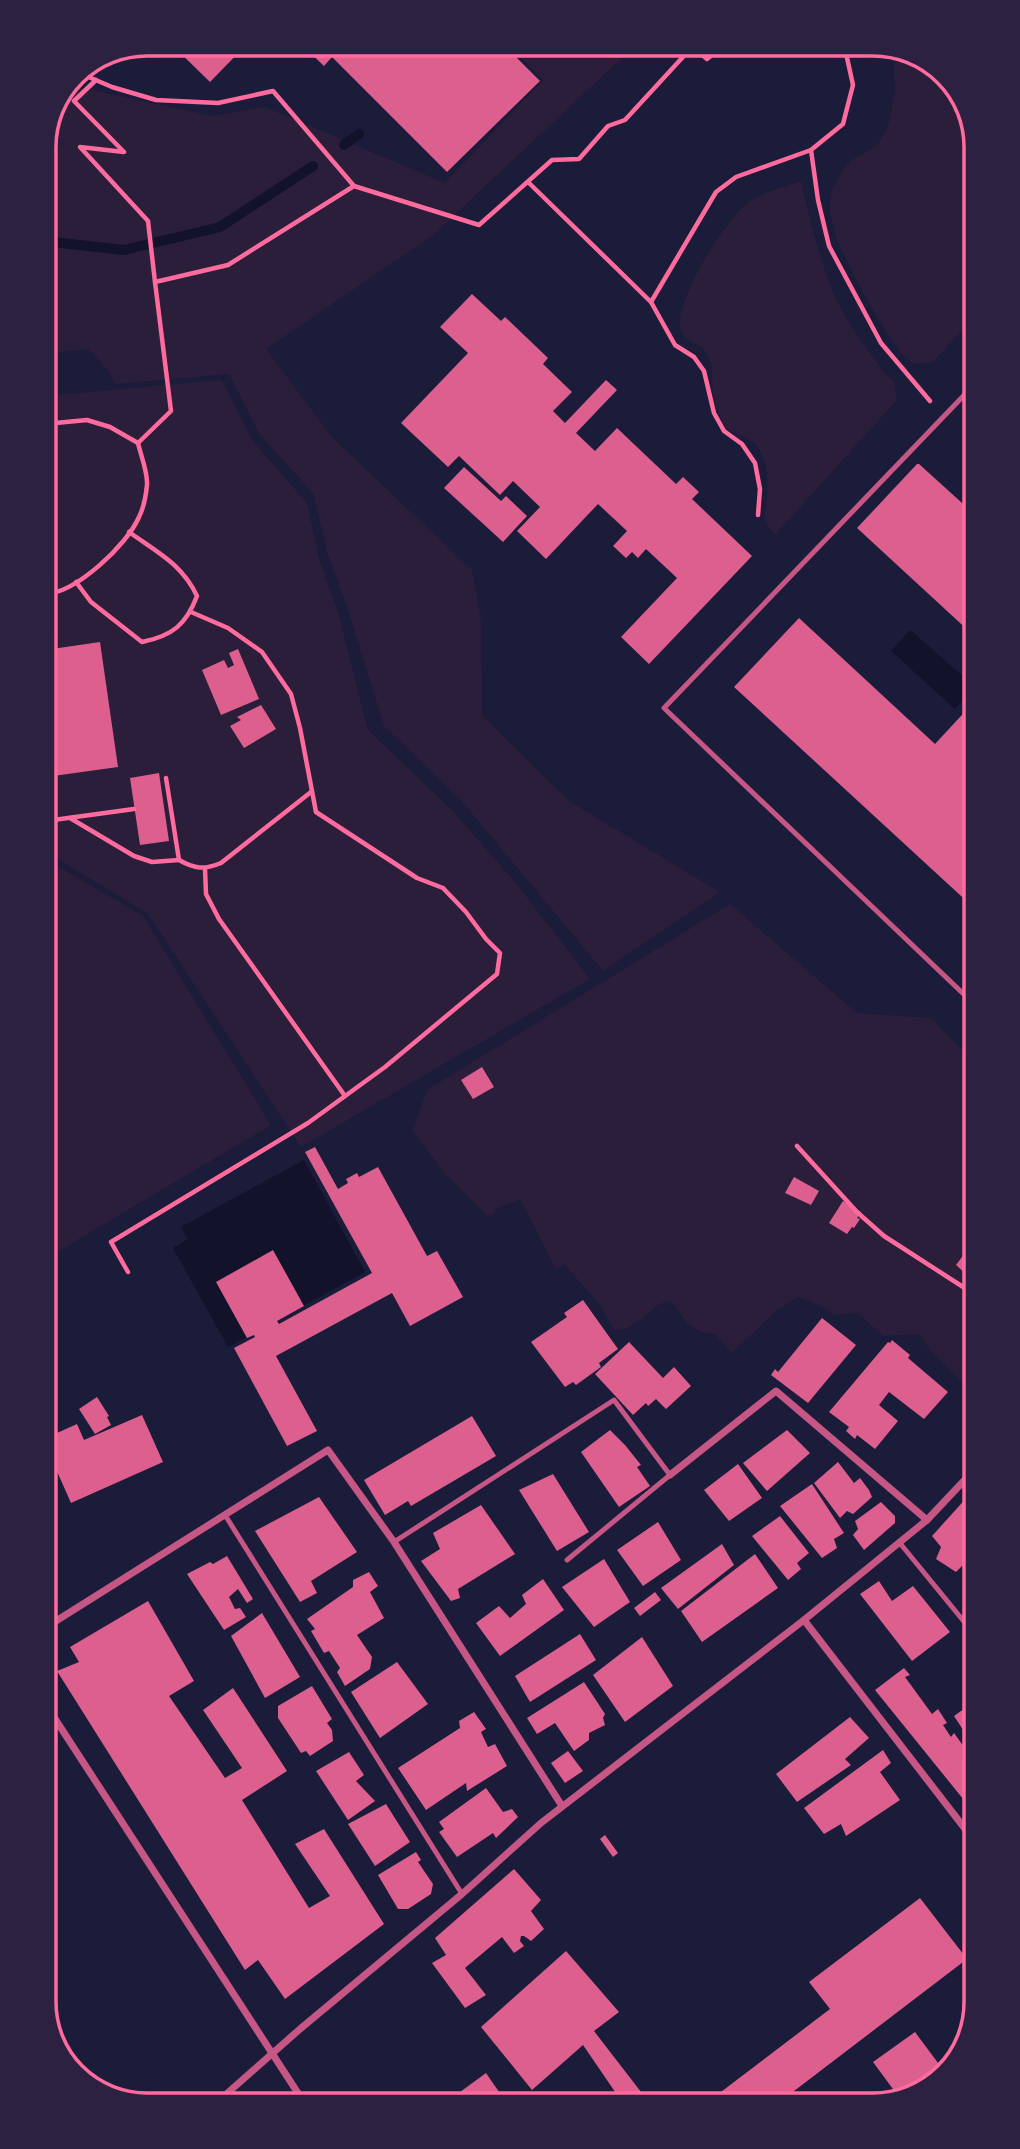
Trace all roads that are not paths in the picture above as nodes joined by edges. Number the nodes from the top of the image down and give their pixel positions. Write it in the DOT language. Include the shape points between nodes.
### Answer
graph roads {
  1 [pos="964,396"];
  2 [pos="964,994"];
  3 [pos="670,1475"];
  4 [pos="964,1481"];
  5 [pos="225,1515"];
  6 [pos="927,1520"];
  7 [pos="394,1542"];
  8 [pos="899,1542"];
  9 [pos="567,1560"];
  10 [pos="804,1620"];
  11 [pos="56,1621"];
  12 [pos="964,1622"];
  13 [pos="56,1720"];
  14 [pos="562,1806"];
  15 [pos="964,1827"];
  16 [pos="463,1894"];
  17 [pos="272,2053"];
  18 [pos="228,2093"];
  19 [pos="298,2093"];
  1 -- 2 [label="lane" via="663,708"];
  3 -- 6 [label="street" via="776,1391"];
  3 -- 7 [label="lane" via="614,1400"];
  3 -- 9 [label="lane"];
  4 -- 6 [label="street"];
  5 -- 7 [label="street" via="328,1450"];
  5 -- 11 [label="street"];
  5 -- 16 [label="lane"];
  6 -- 8 [label="street"];
  7 -- 14 [label="street"];
  8 -- 10 [label="street"];
  8 -- 12 [label="lane"];
  10 -- 14 [label="street"];
  10 -- 15 [label="street"];
  13 -- 17 [label="street"];
  14 -- 16 [label="street"];
  16 -- 17 [label="street"];
  17 -- 18 [label="street"];
  17 -- 19 [label="street"];
}
